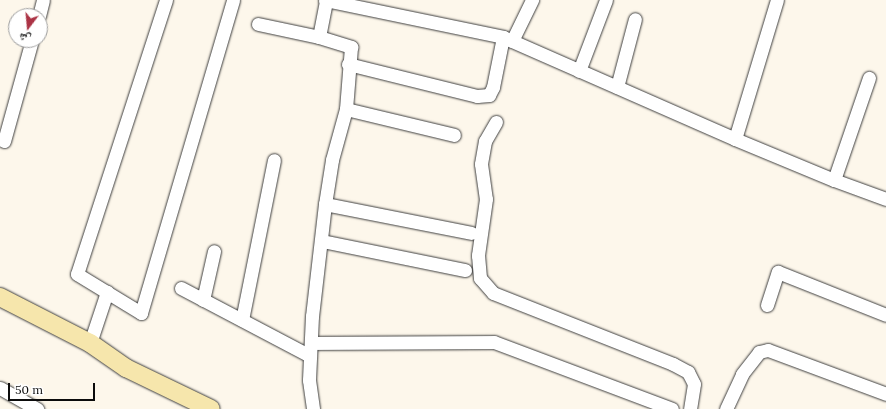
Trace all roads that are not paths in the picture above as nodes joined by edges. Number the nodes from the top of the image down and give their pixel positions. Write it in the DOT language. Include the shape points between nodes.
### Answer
graph roads {
  1 [pos="166,0"];
  2 [pos="233,0"];
  3 [pos="326,0"];
  4 [pos="532,0"];
  5 [pos="606,0"];
  6 [pos="777,0"];
  7 [pos="635,19"];
  8 [pos="258,24"];
  9 [pos="319,37"];
  10 [pos="508,39"];
  11 [pos="30,48"];
  12 [pos="348,64"];
  13 [pos="579,71"];
  14 [pos="869,78"];
  15 [pos="617,88"];
  16 [pos="346,110"];
  17 [pos="496,122"];
  18 [pos="454,135"];
  19 [pos="735,140"];
  20 [pos="4,141"];
  21 [pos="274,160"];
  22 [pos="834,180"];
  23 [pos="886,199"];
  24 [pos="325,204"];
  25 [pos="471,233"];
  26 [pos="322,241"];
  27 [pos="214,251"];
  28 [pos="465,270"];
  29 [pos="181,288"];
  30 [pos="107,292"];
  31 [pos="0,297"];
  32 [pos="203,300"];
  33 [pos="767,305"];
  34 [pos="886,315"];
  35 [pos="242,320"];
  36 [pos="90,343"];
  37 [pos="311,343"];
  38 [pos="310,356"];
  39 [pos="0,388"];
  40 [pos="886,394"];
  41 [pos="37,409"];
  42 [pos="211,409"];
  43 [pos="313,409"];
  44 [pos="672,409"];
  45 [pos="690,409"];
  46 [pos="726,409"];
  1 -- 30 [label="street" via="77,274"];
  2 -- 30 [label="street" via="141,313"];
  3 -- 9 [label="street"];
  3 -- 10 [label="street"];
  4 -- 10 [label="street"];
  5 -- 13 [label="street"];
  6 -- 19 [label="street"];
  7 -- 15 [label="street"];
  8 -- 9 [label="street"];
  9 -- 12 [label="street" via="351,47"];
  10 -- 12 [label="street" via="489,95 477,96"];
  10 -- 13 [label="street"];
  11 -- 20 [label="street"];
  12 -- 16 [label="street"];
  13 -- 15 [label="street"];
  14 -- 22 [label="street"];
  15 -- 19 [label="street"];
  16 -- 18 [label="street"];
  16 -- 24 [label="street" via="332,160"];
  17 -- 45 [label="street" via="485,140 481,164 486,199 478,255 480,278 493,293 688,372 694,384"];
  19 -- 22 [label="street"];
  21 -- 35 [label="street"];
  22 -- 23 [label="street"];
  24 -- 25 [label="street"];
  24 -- 26 [label="street"];
  26 -- 28 [label="street"];
  26 -- 37 [label="street"];
  27 -- 32 [label="street"];
  29 -- 32 [label="street"];
  30 -- 36 [label="street"];
  31 -- 36 [label="street"];
  32 -- 35 [label="street"];
  33 -- 34 [label="street" via="778,272"];
  35 -- 38 [label="street"];
  36 -- 42 [label="street" via="126,368"];
  37 -- 38 [label="street"];
  37 -- 44 [label="street" via="494,342"];
  38 -- 43 [label="street" via="309,380"];
  39 -- 41 [label="street"];
  40 -- 46 [label="street" via="768,350 759,352 742,374"];
}
